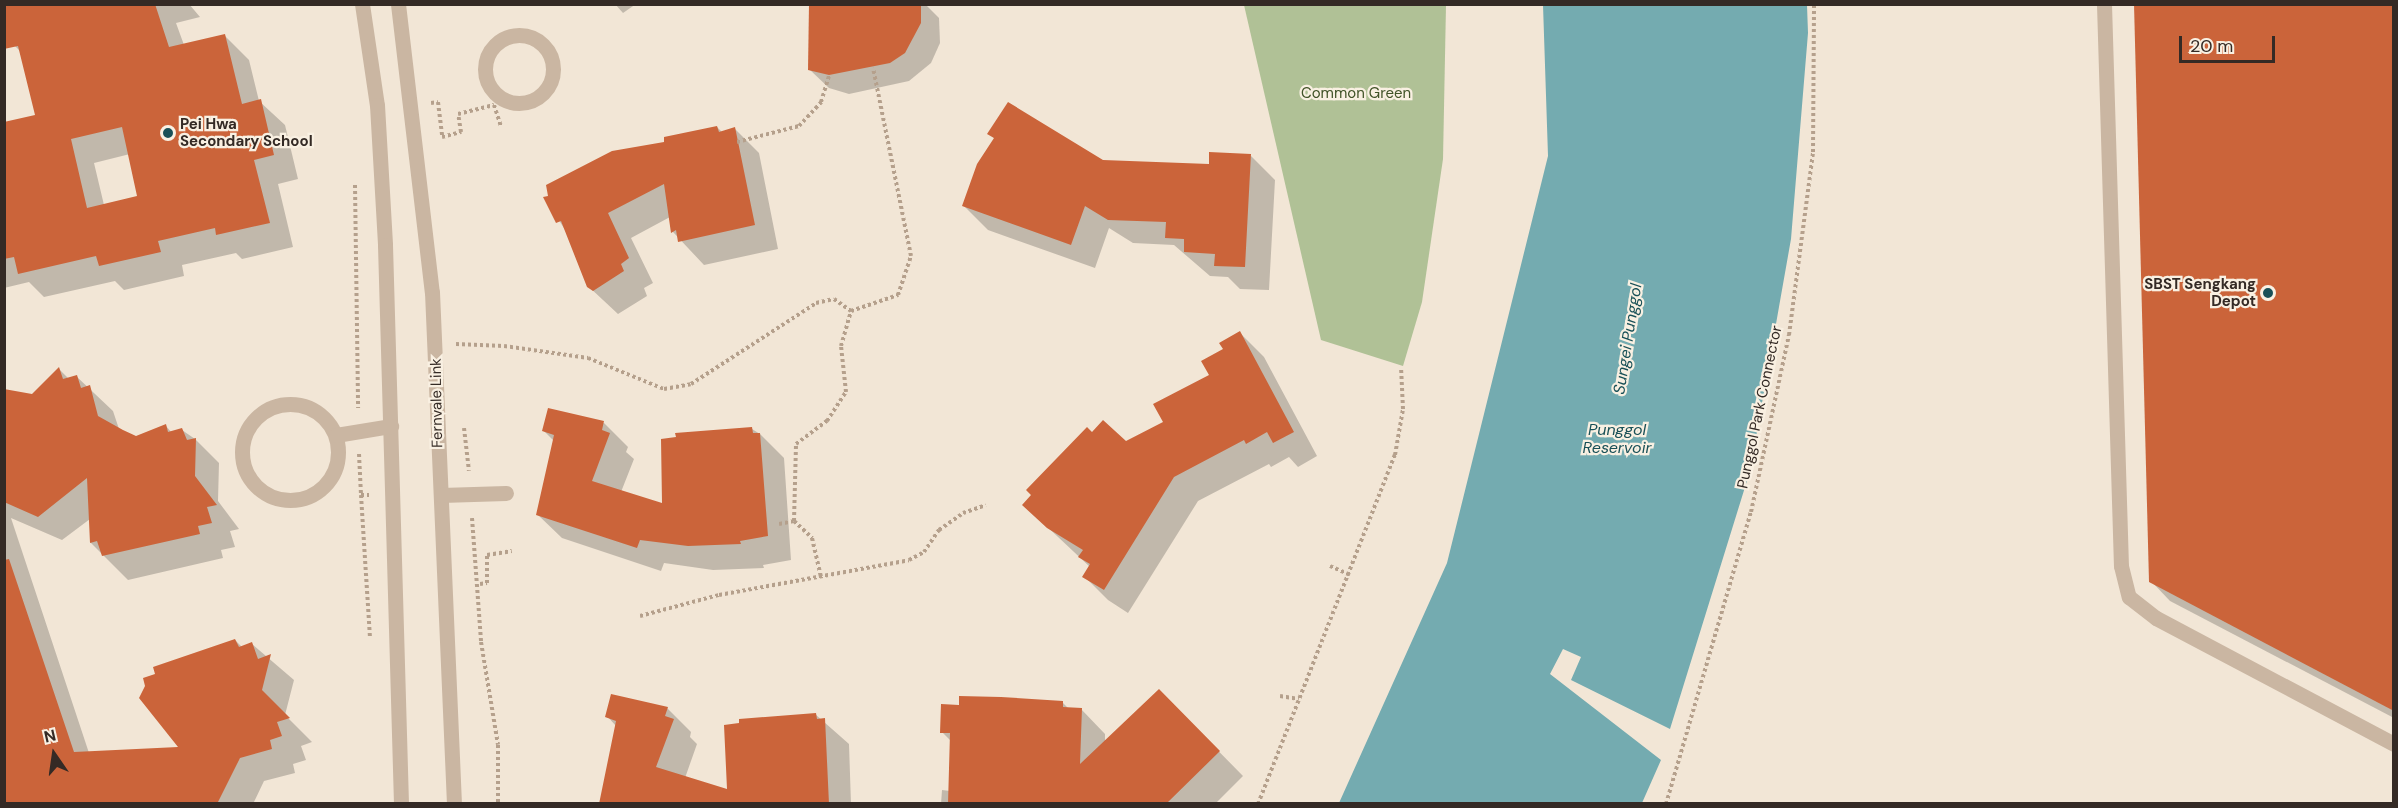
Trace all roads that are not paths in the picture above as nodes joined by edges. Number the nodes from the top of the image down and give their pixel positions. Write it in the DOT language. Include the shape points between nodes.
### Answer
graph roads {
  1 [pos="363,4"];
  2 [pos="398,4"];
  3 [pos="2104,4"];
  4 [pos="502,39"];
  5 [pos="391,426"];
  6 [pos="336,435"];
  7 [pos="506,493"];
  8 [pos="441,495"];
  9 [pos="2394,744"];
  10 [pos="401,804"];
  11 [pos="454,804"];
  1 -- 5 [label="street" via="377,105"];
  2 -- 8 [label="street, Fernvale Link" via="432,292"];
  3 -- 9 [label="street" via="2121,566 2130,597 2156,618"];
  4 -- 4 [label="street" via="518,34 536,38 549,50 554,66 551,84 539,97 523,103 505,101 491,89 484,73 489,51"];
  5 -- 6 [label="street"];
  5 -- 10 [label="street"];
  6 -- 6 [label="street" via="339,462 326,485 303,499 276,499 256,487 244,468 243,437 266,410 286,403 308,406 325,418"];
  7 -- 8 [label="street"];
  8 -- 11 [label="street, Fernvale Link"];
}
